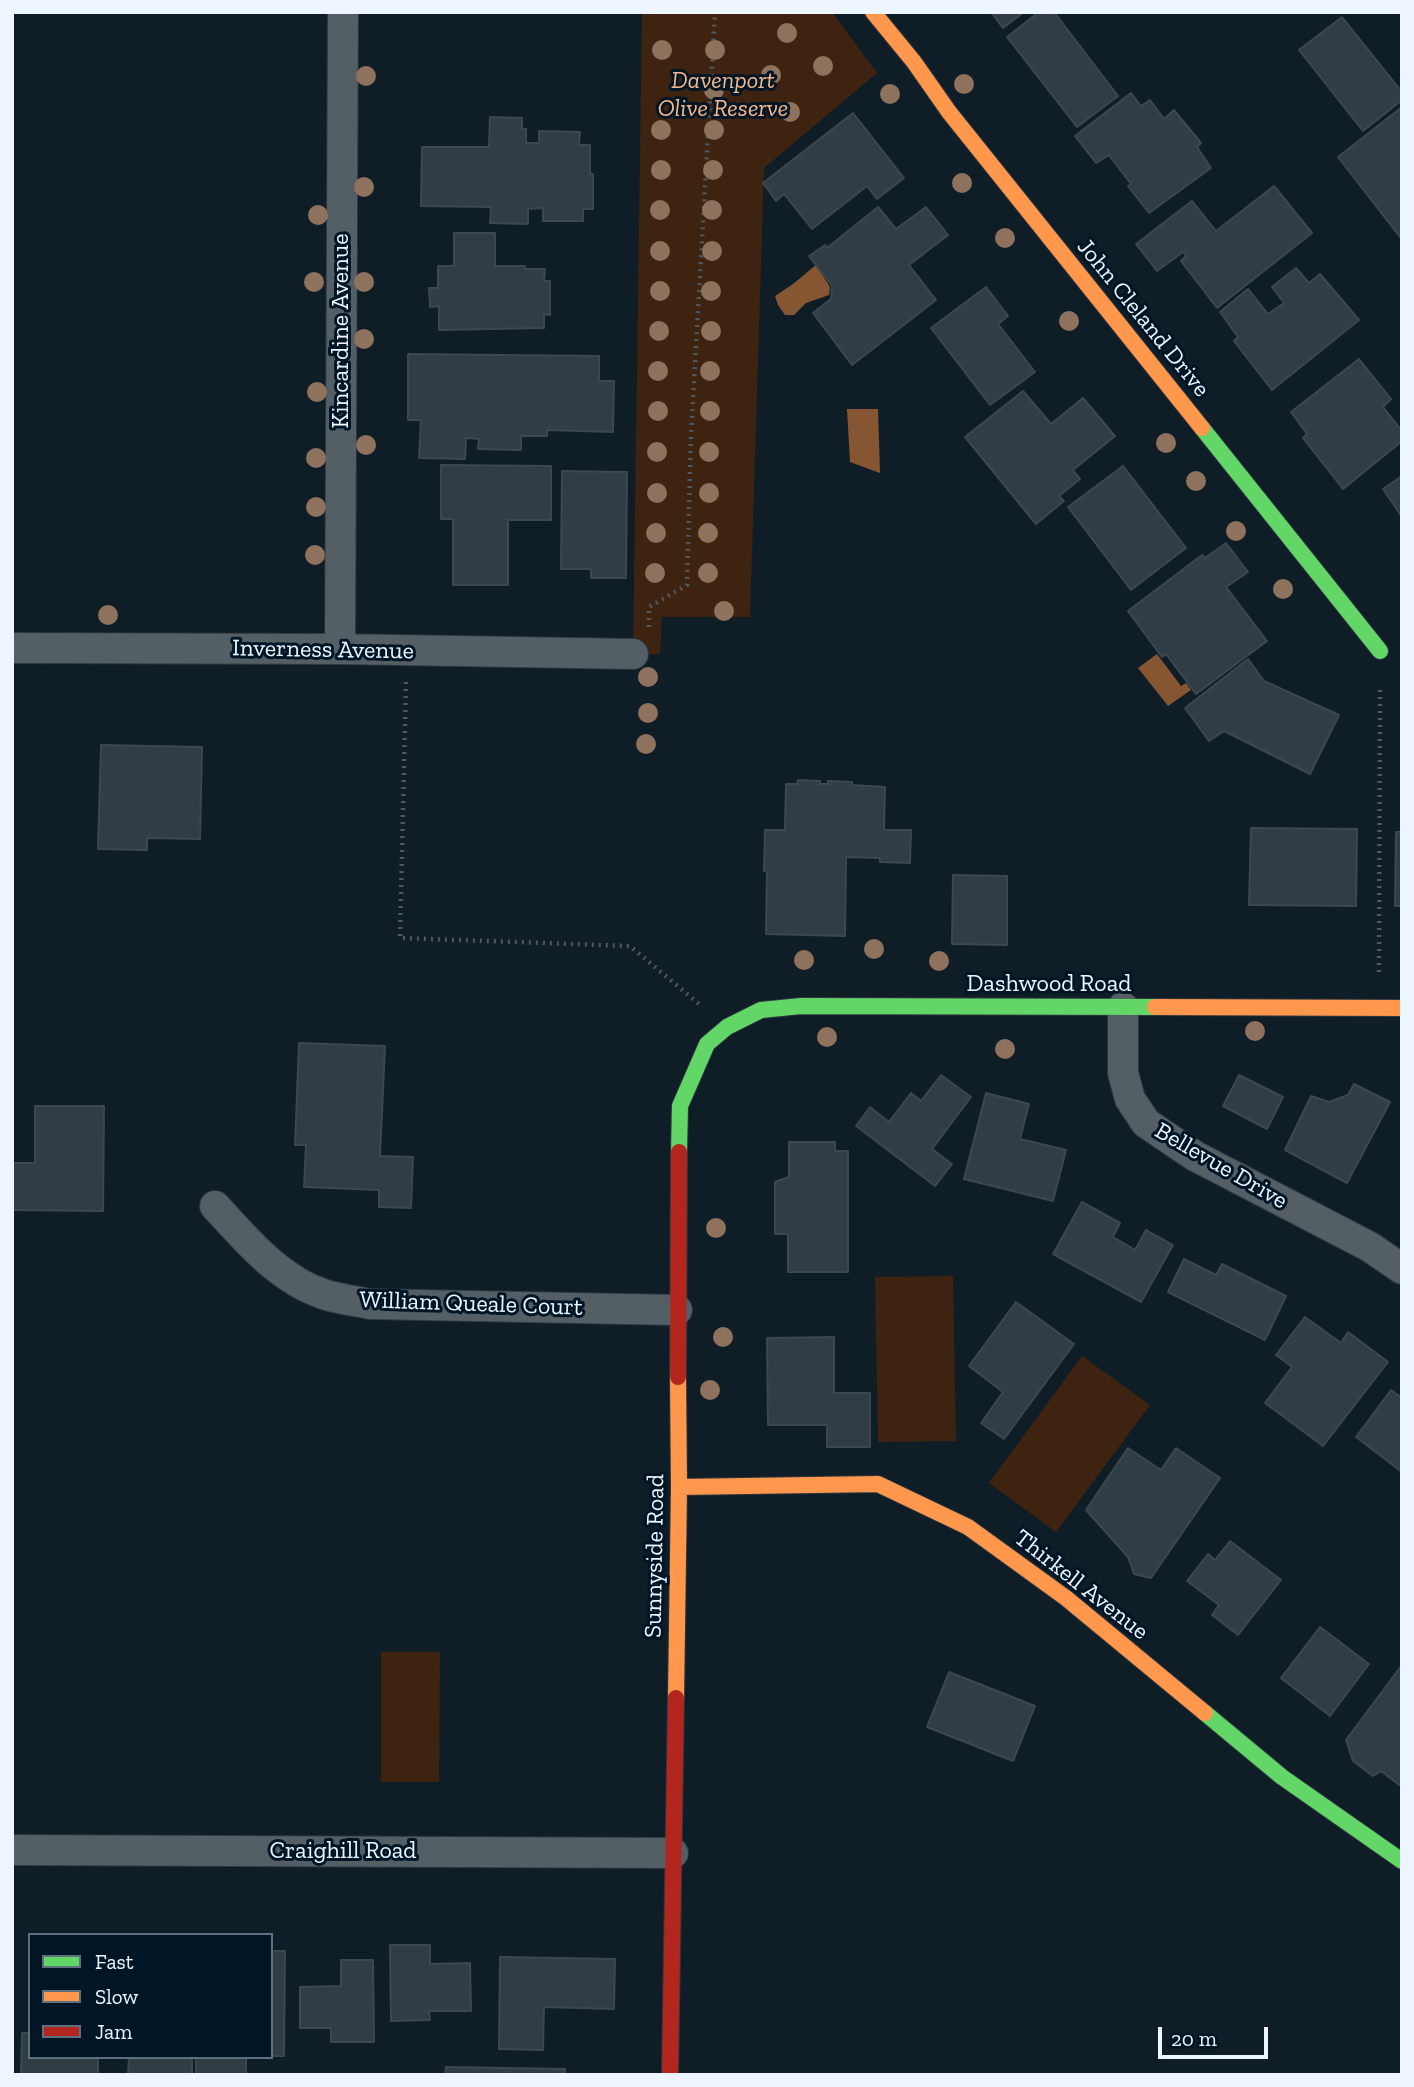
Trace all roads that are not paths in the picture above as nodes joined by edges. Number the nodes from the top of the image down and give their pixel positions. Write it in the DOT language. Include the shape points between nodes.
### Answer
graph roads {
  1 [pos="343,12"];
  2 [pos="873,12"];
  3 [pos="12,648"];
  4 [pos="340,649"];
  5 [pos="1380,651"];
  6 [pos="633,654"];
  7 [pos="1123,1007"];
  8 [pos="1402,1008"];
  9 [pos="707,1044"];
  10 [pos="215,1206"];
  11 [pos="1402,1269"];
  12 [pos="677,1310"];
  13 [pos="679,1487"];
  14 [pos="12,1850"];
  15 [pos="673,1853"];
  16 [pos="1402,1861"];
  17 [pos="670,2075"];
  1 -- 4 [label="street, Kincardine Avenue"];
  2 -- 5 [label="street, John Cleland Drive"];
  3 -- 4 [label="street, Inverness Avenue"];
  4 -- 6 [label="street, Inverness Avenue"];
  7 -- 8 [label="street, Dashwood Road"];
  7 -- 9 [label="street, Dashwood Road" via="801,1006 761,1010 727,1027"];
  7 -- 11 [label="street, Bellevue Drive" via="1123,1073 1130,1099 1146,1123 1195,1156 1370,1247"];
  9 -- 12 [label="street, Sunnyside Road" via="680,1106"];
  10 -- 12 [label="street, William Queale Court" via="264,1258 322,1294 370,1304"];
  12 -- 13 [label="street, Sunnyside Road"];
  13 -- 15 [label="street, Sunnyside Road"];
  13 -- 16 [label="street, Thirkell Avenue" via="878,1484 968,1527 1066,1598 1282,1777"];
  14 -- 15 [label="street, Craighill Road"];
  15 -- 17 [label="street, Sunnyside Road"];
}
